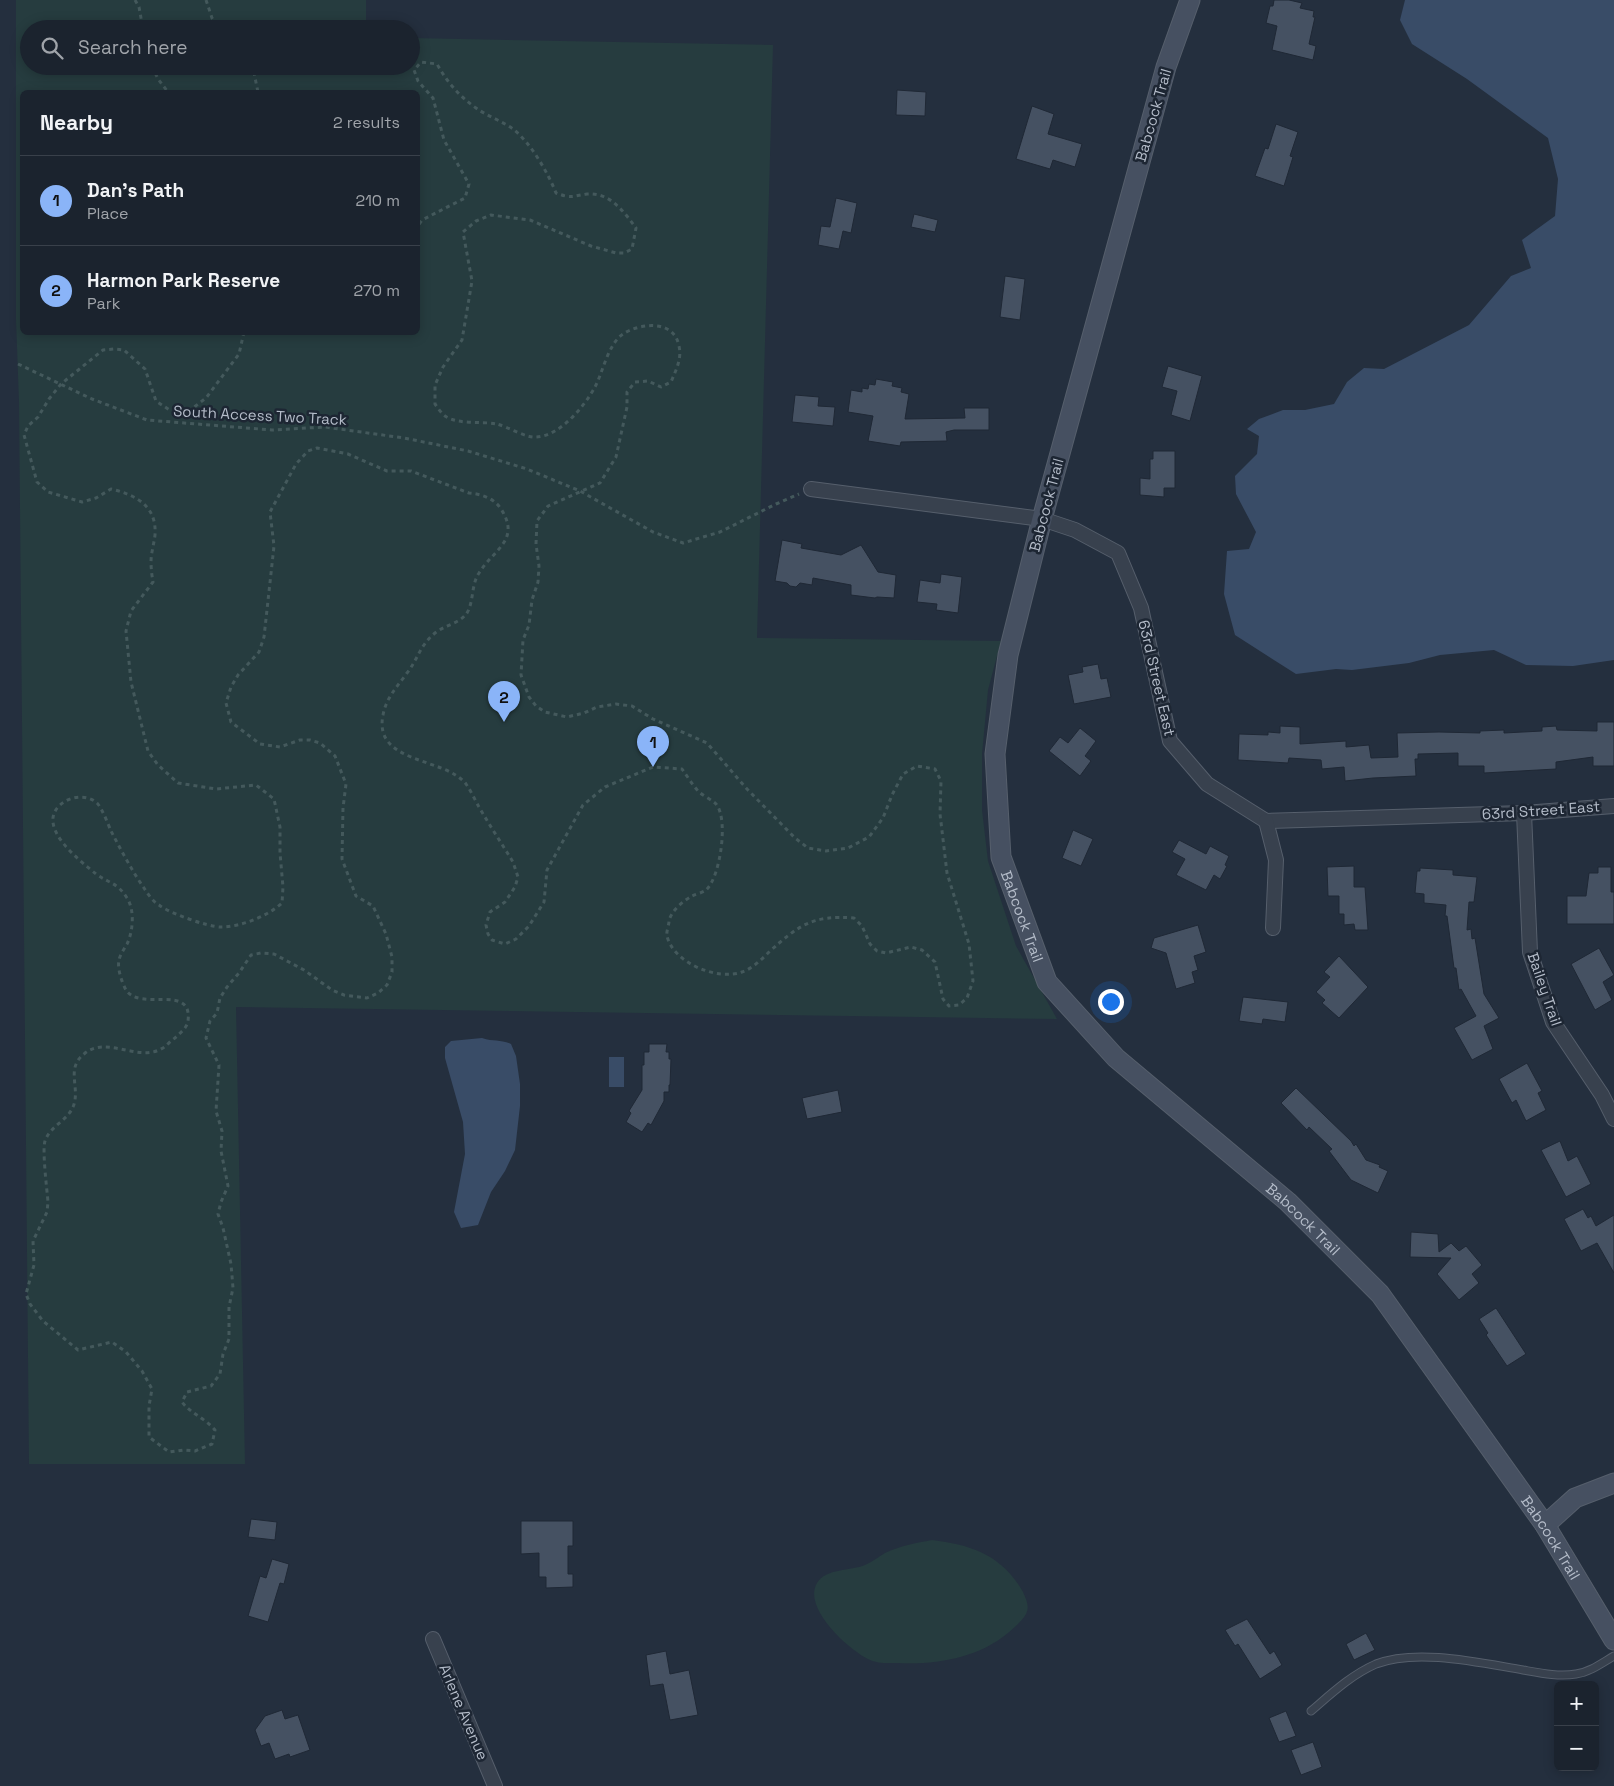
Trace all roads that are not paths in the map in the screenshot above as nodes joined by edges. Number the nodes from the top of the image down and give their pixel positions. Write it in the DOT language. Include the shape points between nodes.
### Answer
graph roads {
  1 [pos="1190,0"];
  2 [pos="811,489"];
  3 [pos="1042,519"];
  4 [pos="1614,806"];
  5 [pos="1524,813"];
  6 [pos="1266,821"];
  7 [pos="1273,928"];
  8 [pos="1608,1095"];
  9 [pos="1614,1119"];
  10 [pos="1614,1483"];
  11 [pos="1545,1525"];
  12 [pos="433,1639"];
  13 [pos="1614,1640"];
  14 [pos="1614,1656"];
  15 [pos="1311,1711"];
  16 [pos="495,1786"];
  1 -- 3 [label="street, Babcock Trail" via="1166,67"];
  2 -- 3 [label="street, 63rd Street East"];
  3 -- 6 [label="street, 63rd Street East" via="1075,530 1118,553 1141,608 1170,741 1206,784"];
  3 -- 11 [label="street, Babcock Trail" via="1008,655 995,754 1001,857 1047,982 1116,1058 1288,1202 1380,1294"];
  4 -- 5 [label="street, 63rd Street East"];
  5 -- 6 [label="street, 63rd Street East"];
  5 -- 8 [label="street, Bailey Trail" via="1530,952 1553,1022"];
  6 -- 7 [label="street" via="1276,860"];
  8 -- 9 [label="street, Bailey Trail"];
  10 -- 11 [label="street" via="1575,1498"];
  11 -- 13 [label="street, Babcock Trail"];
  12 -- 16 [label="street, Arlene Avenue"];
  14 -- 15 [label="lane" via="1595,1668 1576,1674 1409,1657 1377,1664 1352,1677"];
}
